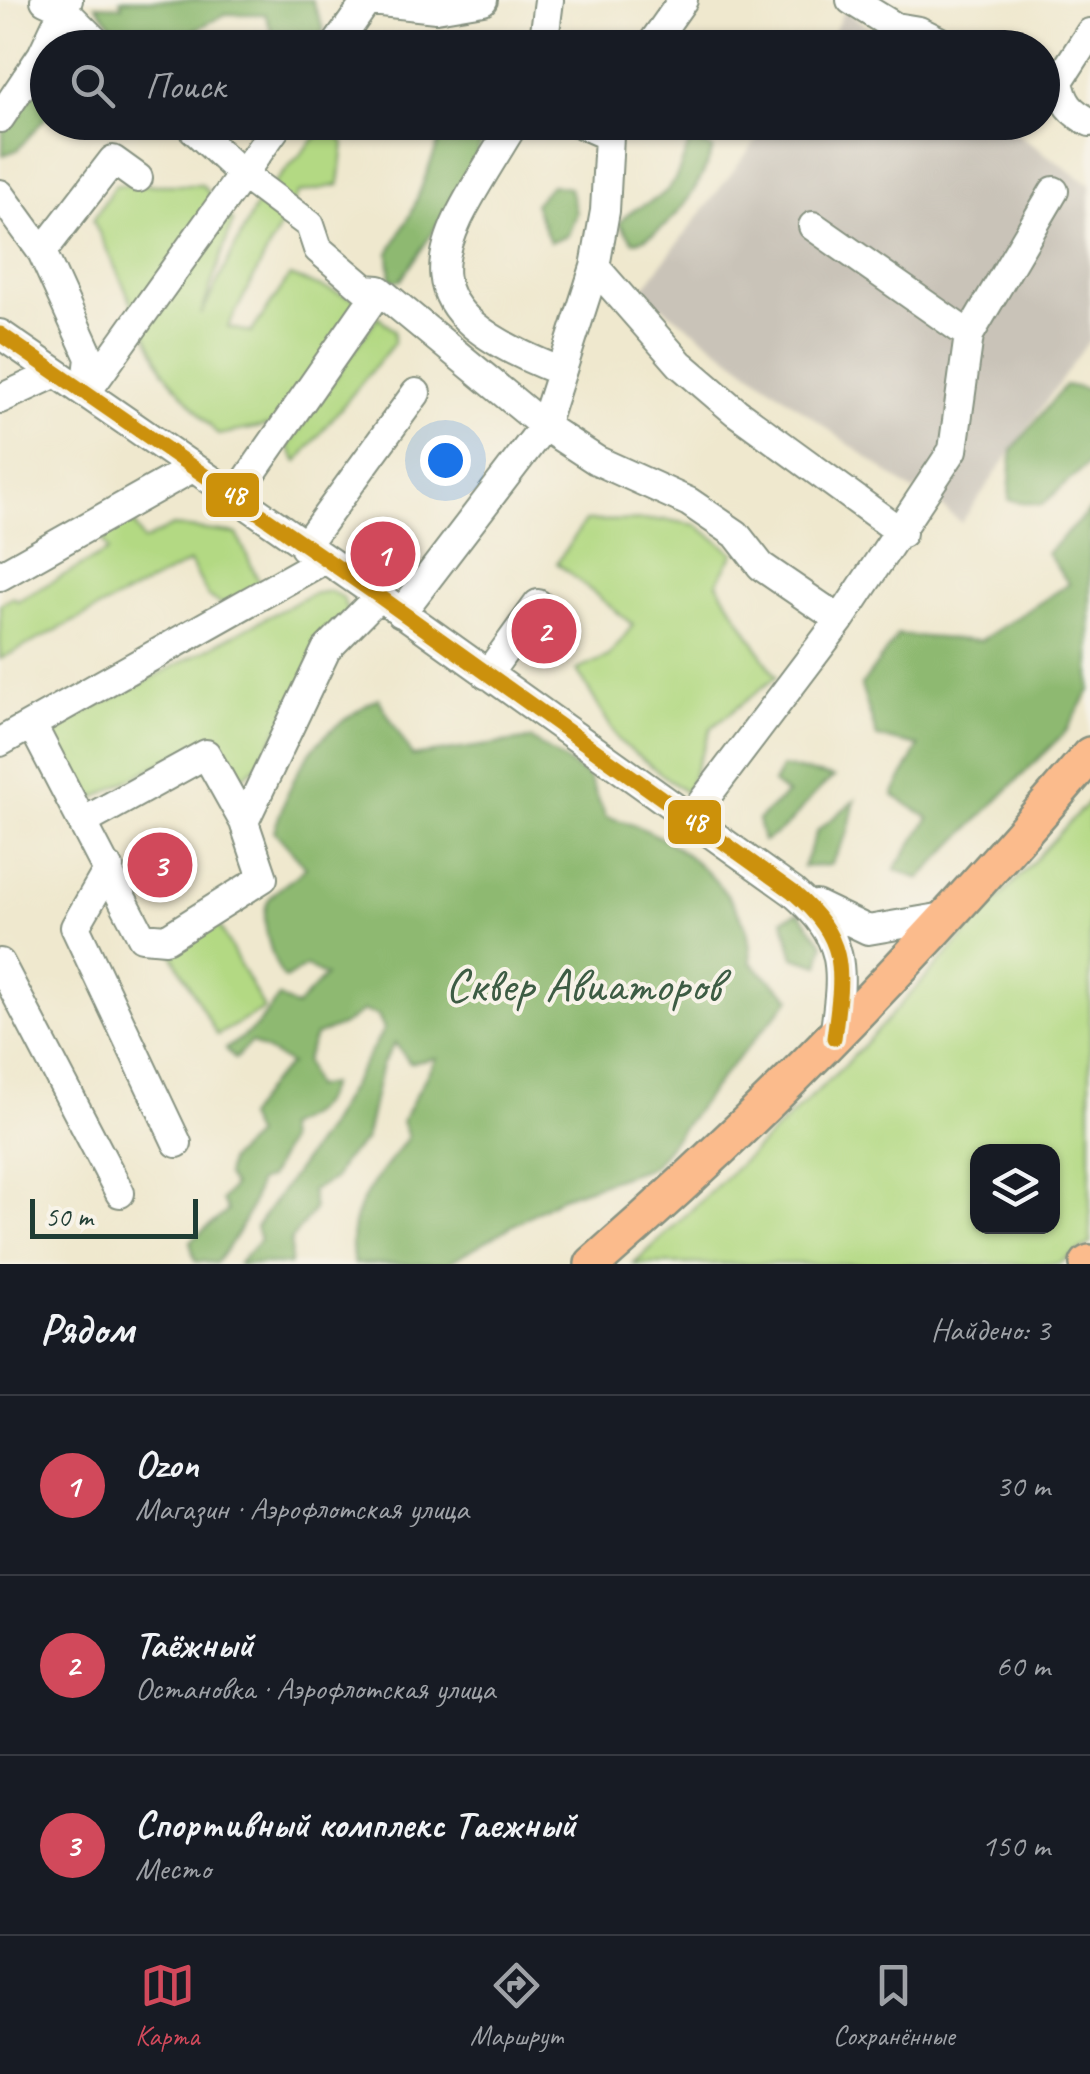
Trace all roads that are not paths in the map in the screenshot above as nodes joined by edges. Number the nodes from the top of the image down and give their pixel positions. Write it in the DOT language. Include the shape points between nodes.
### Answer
graph roads {
  1 [pos="365,0"];
  2 [pos="483,0"];
  3 [pos="548,0"];
  4 [pos="684,0"];
  5 [pos="851,0"];
  6 [pos="58,3"];
  7 [pos="50,30"];
  8 [pos="84,30"];
  9 [pos="346,30"];
  10 [pos="549,30"];
  11 [pos="662,30"];
  12 [pos="920,30"];
  13 [pos="1090,32"];
  14 [pos="1060,68"];
  15 [pos="30,73"];
  16 [pos="1060,95"];
  17 [pos="0,118"];
  18 [pos="1090,122"];
  19 [pos="205,140"];
  20 [pos="267,140"];
  21 [pos="504,140"];
  22 [pos="608,140"];
  23 [pos="243,175"];
  24 [pos="138,178"];
  25 [pos="1054,190"];
  26 [pos="0,194"];
  27 [pos="813,226"];
  28 [pos="42,252"];
  29 [pos="595,267"];
  30 [pos="379,290"];
  31 [pos="0,334"];
  32 [pos="969,335"];
  33 [pos="560,370"];
  34 [pos="56,373"];
  35 [pos="86,393"];
  36 [pos="416,393"];
  37 [pos="0,398"];
  38 [pos="544,426"];
  39 [pos="192,468"];
  40 [pos="235,497"];
  41 [pos="900,531"];
  42 [pos="313,554"];
  43 [pos="0,576"];
  44 [pos="390,604"];
  45 [pos="538,604"];
  46 [pos="840,620"];
  47 [pos="487,675"];
  48 [pos="33,727"];
  49 [pos="0,742"];
  50 [pos="1090,755"];
  51 [pos="691,817"];
  52 [pos="83,822"];
  53 [pos="244,822"];
  54 [pos="109,868"];
  55 [pos="793,892"];
  56 [pos="950,916"];
  57 [pos="0,963"];
  58 [pos="834,1038"];
  59 [pos="177,1143"];
  60 [pos="120,1193"];
  61 [pos="592,1264"];
  1 -- 2 [label="street" via="436,8"];
  1 -- 9 [label="street"];
  3 -- 10 [label="street"];
  4 -- 11 [label="street"];
  5 -- 12 [label="street" via="894,27"];
  6 -- 7 [label="street"];
  6 -- 8 [label="street"];
  13 -- 14 [label="street"];
  15 -- 17 [label="street"];
  16 -- 18 [label="street"];
  19 -- 23 [label="street"];
  20 -- 23 [label="street"];
  21 -- 33 [label="street" via="457,218 441,260 447,292 472,326 508,351"];
  22 -- 29 [label="street"];
  23 -- 30 [label="street" via="310,225 318,249 365,288"];
  23 -- 35 [label="street"];
  24 -- 28 [label="street" via="113,160"];
  25 -- 32 [label="street"];
  26 -- 28 [label="street"];
  27 -- 32 [label="street"];
  28 -- 35 [label="street" via="90,358"];
  29 -- 33 [label="street"];
  29 -- 41 [label="street" via="680,364"];
  30 -- 38 [label="street"];
  30 -- 40 [label="street"];
  31 -- 34 [label="street"];
  32 -- 41 [label="street" via="952,450"];
  33 -- 38 [label="street"];
  34 -- 35 [label="street"];
  34 -- 37 [label="street"];
  35 -- 39 [label="street"];
  36 -- 42 [label="street"];
  38 -- 44 [label="street"];
  38 -- 46 [label="street" via="596,460 689,502 736,534 762,566"];
  39 -- 40 [label="street"];
  39 -- 43 [label="street"];
  40 -- 42 [label="street"];
  41 -- 46 [label="street"];
  42 -- 44 [label="street"];
  42 -- 48 [label="street"];
  44 -- 47 [label="street"];
  44 -- 53 [label="street" via="326,650"];
  45 -- 47 [label="street"];
  46 -- 51 [label="street"];
  47 -- 51 [label="street"];
  48 -- 49 [label="street"];
  48 -- 52 [label="street"];
  50 -- 56 [label="main road"];
  51 -- 55 [label="street"];
  52 -- 53 [label="street" via="206,754"];
  52 -- 54 [label="street"];
  53 -- 54 [label="street" via="263,878 166,940 142,937"];
  54 -- 59 [label="street" via="76,928"];
  55 -- 56 [label="street" via="868,930"];
  55 -- 58 [label="street" via="822,918 839,954"];
  56 -- 58 [label="main road"];
  57 -- 60 [label="street"];
  58 -- 61 [label="main road"];
}
